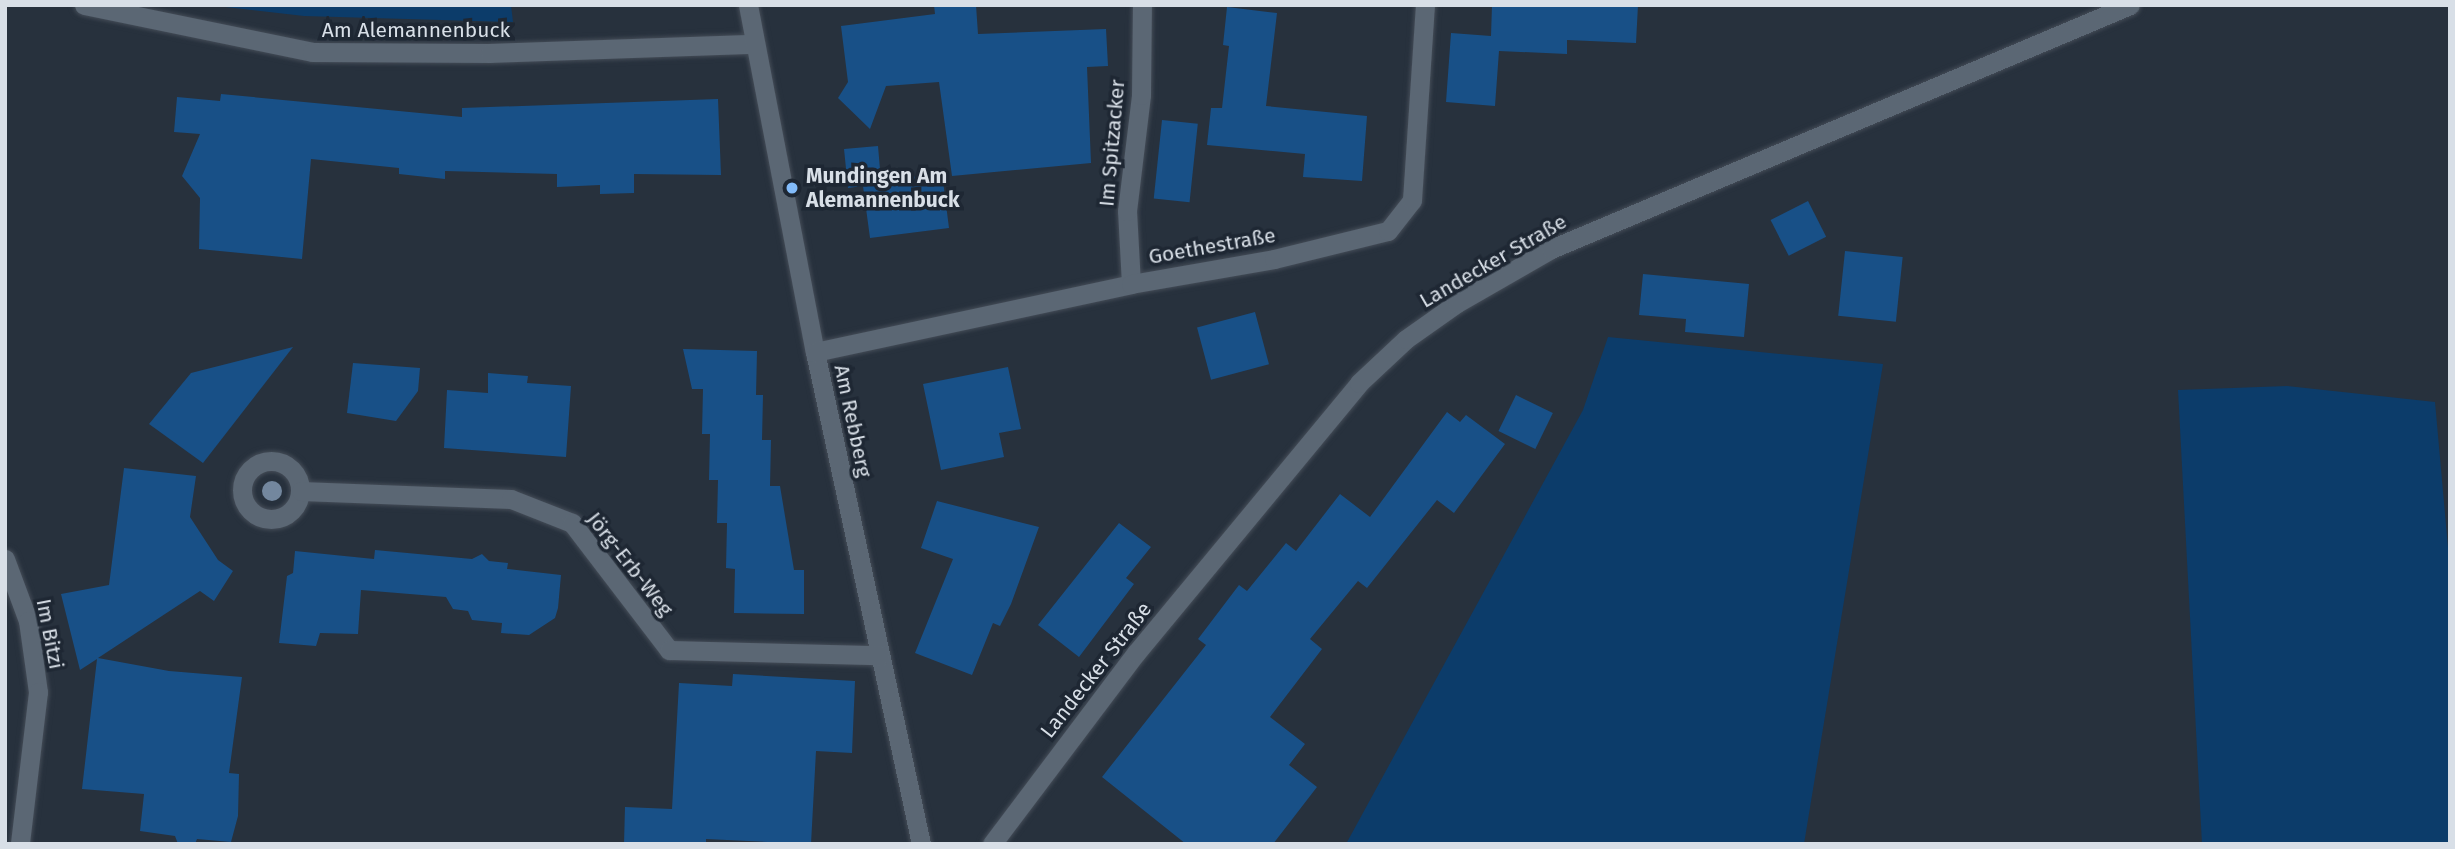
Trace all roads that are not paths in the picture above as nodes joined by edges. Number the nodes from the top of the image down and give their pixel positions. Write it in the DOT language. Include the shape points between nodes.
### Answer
graph roads {
  1 [pos="84,5"];
  2 [pos="748,5"];
  3 [pos="1142,5"];
  4 [pos="1425,5"];
  5 [pos="2130,5"];
  6 [pos="753,44"];
  7 [pos="1131,284"];
  8 [pos="815,352"];
  9 [pos="301,491"];
  10 [pos="5,559"];
  11 [pos="880,655"];
  12 [pos="20,844"];
  13 [pos="921,844"];
  14 [pos="992,844"];
  1 -- 6 [label="street, Am Alemannenbuck" via="312,52 490,53"];
  2 -- 6 [label="street, Am Rebberg"];
  3 -- 7 [label="street, Im Spitzacker" via="1141,95 1127,211"];
  4 -- 7 [label="street, Goethestraße" via="1412,200 1388,231 1274,259"];
  5 -- 14 [label="street, Landecker Straße" via="1551,249 1457,303 1406,339 1359,383 1136,653"];
  6 -- 8 [label="street, Am Rebberg"];
  7 -- 8 [label="street, Goethestraße"];
  8 -- 11 [label="street, Am Rebberg"];
  9 -- 11 [label="street, Jörg-Erb-Weg" via="511,499 572,523 669,650"];
  10 -- 12 [label="street, Im Bitzi" via="28,621 37,692"];
  11 -- 13 [label="street, Am Rebberg"];
}
